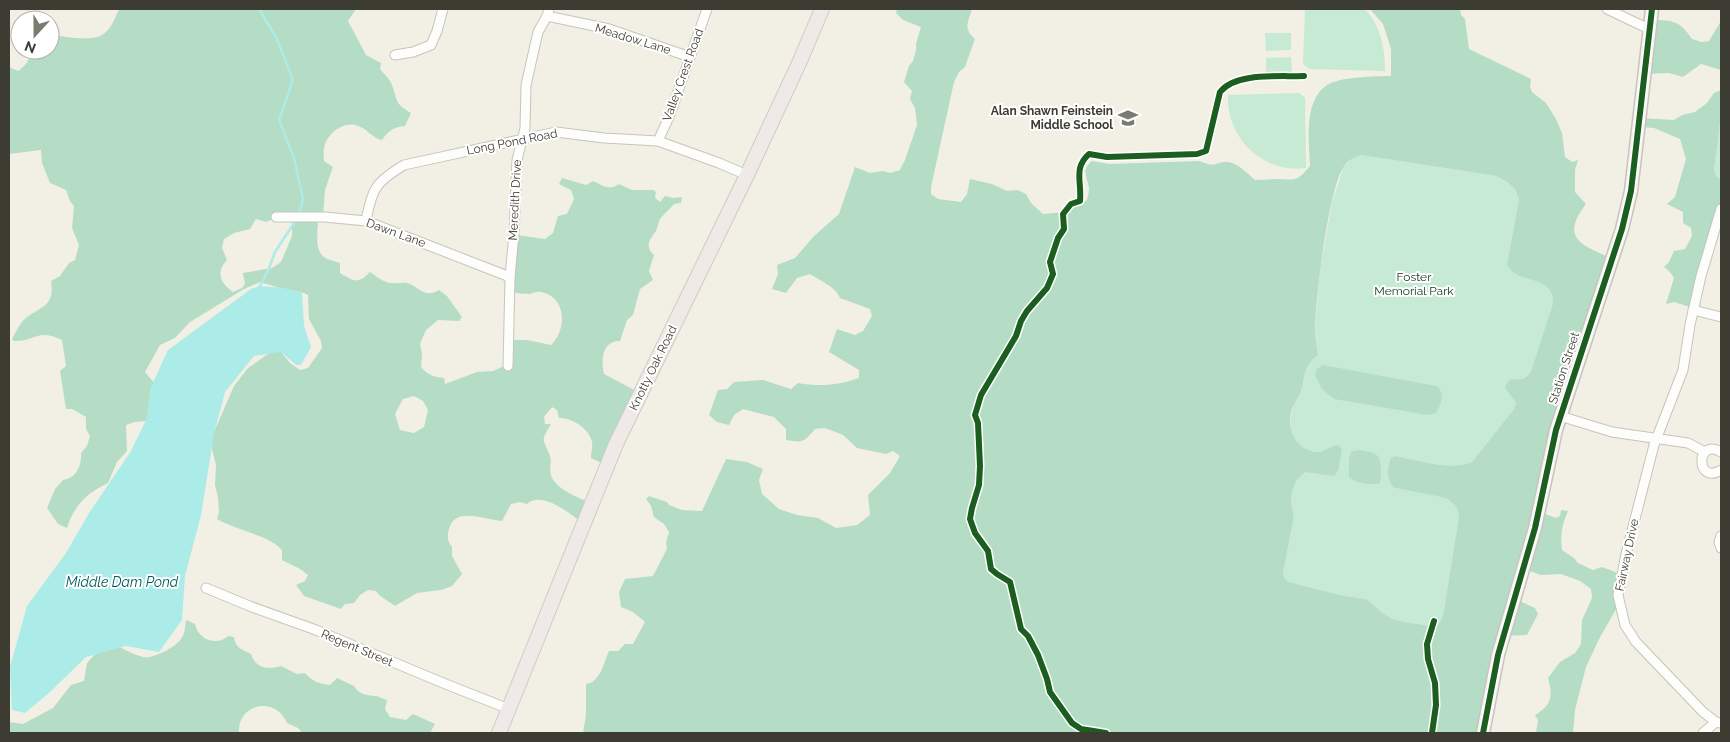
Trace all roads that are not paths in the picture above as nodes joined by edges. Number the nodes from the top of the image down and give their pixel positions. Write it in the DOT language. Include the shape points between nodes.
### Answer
graph roads {
  1 [pos="443,9"];
  2 [pos="706,9"];
  3 [pos="822,9"];
  4 [pos="1607,9"];
  5 [pos="1652,9"];
  6 [pos="548,12"];
  7 [pos="1649,29"];
  8 [pos="395,55"];
  9 [pos="690,56"];
  10 [pos="522,138"];
  11 [pos="658,141"];
  12 [pos="746,176"];
  13 [pos="1721,209"];
  14 [pos="276,217"];
  15 [pos="366,221"];
  16 [pos="510,277"];
  17 [pos="1693,310"];
  18 [pos="1721,317"];
  19 [pos="508,366"];
  20 [pos="1560,416"];
  21 [pos="1657,438"];
  22 [pos="1705,452"];
  23 [pos="1721,452"];
  24 [pos="1721,470"];
  25 [pos="1721,536"];
  26 [pos="1721,548"];
  27 [pos="206,588"];
  28 [pos="509,709"];
  29 [pos="1718,723"];
  30 [pos="499,733"];
  31 [pos="1484,733"];
  32 [pos="1703,733"];
  1 -- 8 [label="street" via="431,45"];
  2 -- 9 [label="street, Valley Crest Road"];
  3 -- 12 [label="main road, Knotty Oak Road"];
  4 -- 7 [label="street"];
  5 -- 7 [label="street, Station Street"];
  6 -- 9 [label="street, Meadow Lane"];
  6 -- 10 [label="street, Meredith Drive" via="538,32 526,85"];
  7 -- 20 [label="street, Station Street" via="1630,198"];
  9 -- 11 [label="street, Valley Crest Road" via="670,117"];
  10 -- 11 [label="street, Long Pond Road" via="556,132"];
  10 -- 15 [label="street, Long Pond Road" via="404,165 385,176 371,196"];
  10 -- 16 [label="street, Meredith Drive" via="517,160"];
  11 -- 12 [label="street, Long Pond Road" via="719,162"];
  12 -- 28 [label="main road, Knotty Oak Road" via="616,444"];
  13 -- 17 [label="street, Fairway Drive"];
  14 -- 15 [label="street, Dawn Lane"];
  15 -- 16 [label="street, Dawn Lane"];
  16 -- 19 [label="street, Meredith Drive"];
  17 -- 18 [label="street"];
  17 -- 21 [label="street, Fairway Drive" via="1683,370"];
  20 -- 21 [label="street" via="1612,432"];
  20 -- 31 [label="street, Station Street" via="1535,528 1498,655"];
  21 -- 22 [label="street" via="1688,443"];
  21 -- 29 [label="street, Fairway Drive" via="1621,575 1620,605 1625,625 1636,642 1703,712"];
  22 -- 23 [label="street" via="1713,449"];
  22 -- 24 [label="street" via="1701,458 1704,470 1712,474"];
  25 -- 26 [label="street"];
  27 -- 28 [label="street, Regent Street"];
  28 -- 30 [label="main road, Knotty Oak Road"];
  29 -- 32 [label="street"];
}
